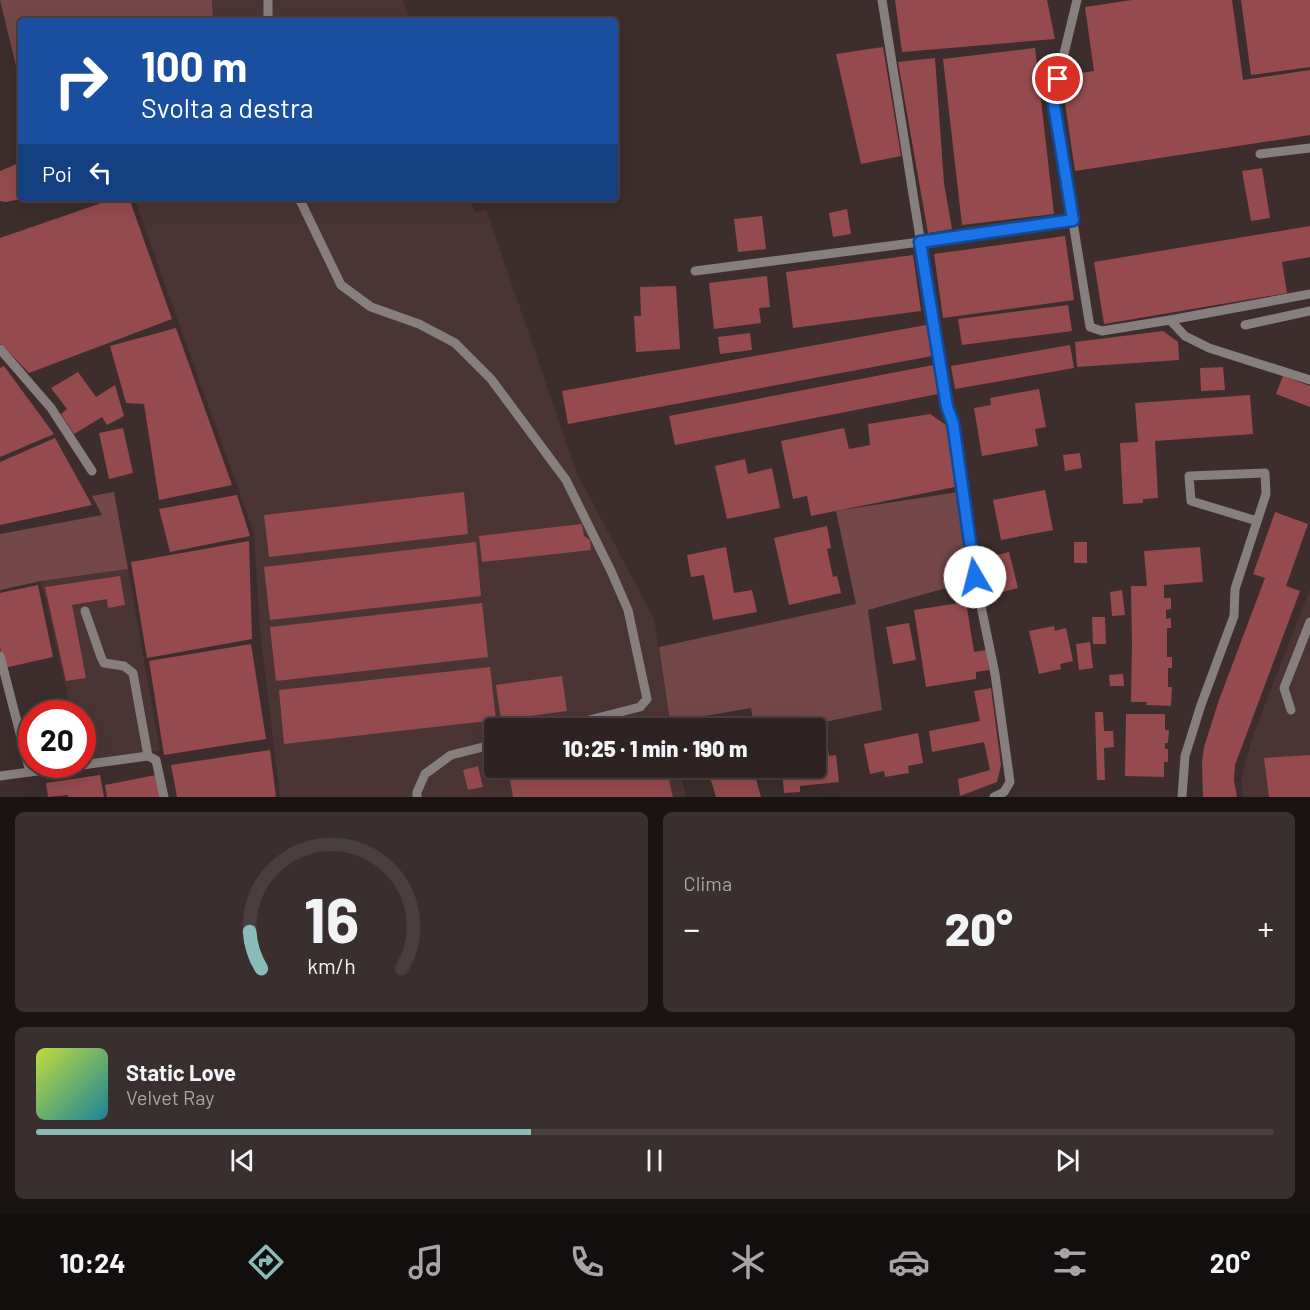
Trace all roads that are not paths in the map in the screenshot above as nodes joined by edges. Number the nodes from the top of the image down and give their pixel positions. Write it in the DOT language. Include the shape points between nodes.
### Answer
graph roads {
  1 [pos="268,0"];
  2 [pos="882,0"];
  3 [pos="1077,0"];
  4 [pos="267,18"];
  5 [pos="1310,148"];
  6 [pos="1260,154"];
  7 [pos="300,201"];
  8 [pos="1073,220"];
  9 [pos="920,242"];
  10 [pos="695,271"];
  11 [pos="1310,294"];
  12 [pos="1310,311"];
  13 [pos="1170,320"];
  14 [pos="1245,326"];
  15 [pos="0,349"];
  16 [pos="1310,380"];
  17 [pos="92,471"];
  18 [pos="1257,521"];
  19 [pos="85,611"];
  20 [pos="1310,622"];
  21 [pos="0,656"];
  22 [pos="1291,710"];
  23 [pos="597,718"];
  24 [pos="18,726"];
  25 [pos="484,747"];
  26 [pos="148,756"];
  27 [pos="96,763"];
  28 [pos="18,774"];
  29 [pos="0,776"];
  30 [pos="164,797"];
  31 [pos="417,797"];
  32 [pos="994,797"];
  33 [pos="1182,797"];
  1 -- 4 [label="lane"];
  2 -- 9 [label="lane"];
  3 -- 8 [label="lane" via="1053,99"];
  5 -- 6 [label="lane"];
  7 -- 23 [label="lane" via="341,285 371,307 419,324 455,343 491,379 566,480 628,610 647,699 640,707"];
  8 -- 9 [label="lane"];
  8 -- 13 [label="lane" via="1090,327 1102,331"];
  9 -- 10 [label="lane"];
  9 -- 32 [label="lane" via="1010,782 1004,792"];
  11 -- 13 [label="lane"];
  12 -- 14 [label="lane"];
  13 -- 16 [label="lane" via="1185,336 1209,348"];
  15 -- 17 [label="lane" via="51,408"];
  18 -- 18 [label="lane" via="1266,494 1265,473 1189,476 1191,501"];
  18 -- 33 [label="lane" via="1235,589 1234,616 1185,756"];
  19 -- 26 [label="lane" via="100,657 105,663 124,666 133,673"];
  20 -- 22 [label="lane" via="1284,688"];
  21 -- 24 [label="lane"];
  25 -- 31 [label="lane" via="451,755 425,774"];
  26 -- 27 [label="lane"];
  26 -- 30 [label="lane" via="156,760"];
  28 -- 29 [label="lane"];
}
